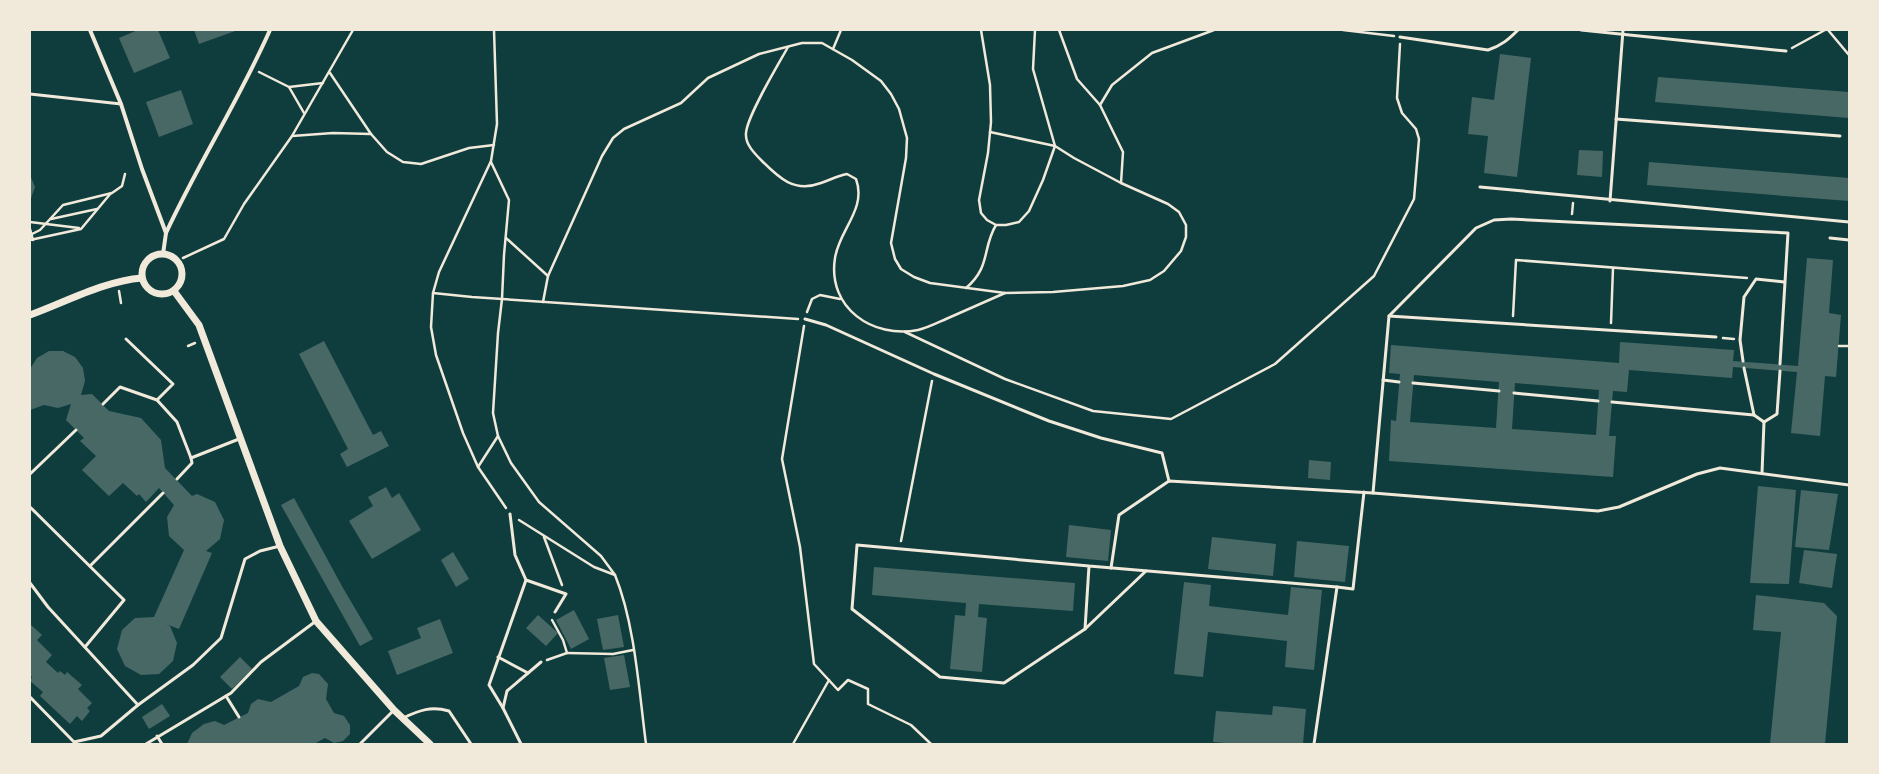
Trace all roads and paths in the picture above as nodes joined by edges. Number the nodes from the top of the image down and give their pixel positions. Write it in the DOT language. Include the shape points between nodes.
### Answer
graph roads {
  1 [pos="90,30"];
  2 [pos="270,30"];
  3 [pos="353,30"];
  4 [pos="494,30"];
  5 [pos="841,30"];
  6 [pos="981,30"];
  7 [pos="1034,30"];
  8 [pos="1059,30"];
  9 [pos="1214,30"];
  10 [pos="1343,30"];
  11 [pos="1518,30"];
  12 [pos="1581,30"];
  13 [pos="1624,30"];
  14 [pos="1825,30"];
  15 [pos="1828,30"];
  16 [pos="1623,34"];
  17 [pos="1400,37"];
  18 [pos="788,47"];
  19 [pos="833,49"];
  20 [pos="1786,51"];
  21 [pos="1849,55"];
  22 [pos="253,69"];
  23 [pos="330,73"];
  24 [pos="323,83"];
  25 [pos="289,87"];
  26 [pos="30,94"];
  27 [pos="121,104"];
  28 [pos="1100,105"];
  29 [pos="304,113"];
  30 [pos="1616,119"];
  31 [pos="990,132"];
  32 [pos="371,134"];
  33 [pos="292,136"];
  34 [pos="1840,136"];
  35 [pos="494,145"];
  36 [pos="1055,146"];
  37 [pos="491,161"];
  38 [pos="125,174"];
  39 [pos="1121,184"];
  40 [pos="1480,187"];
  41 [pos="112,192"];
  42 [pos="1610,200"];
  43 [pos="98,209"];
  44 [pos="50,219"];
  45 [pos="30,222"];
  46 [pos="1849,222"];
  47 [pos="46,224"];
  48 [pos="996,224"];
  49 [pos="30,229"];
  50 [pos="81,229"];
  51 [pos="166,233"];
  52 [pos="31,235"];
  53 [pos="505,238"];
  54 [pos="1830,238"];
  55 [pos="31,240"];
  56 [pos="1849,240"];
  57 [pos="163,254"];
  58 [pos="183,258"];
  59 [pos="1613,268"];
  60 [pos="548,276"];
  61 [pos="142,278"];
  62 [pos="1756,279"];
  63 [pos="1784,282"];
  64 [pos="965,288"];
  65 [pos="174,291"];
  66 [pos="433,293"];
  67 [pos="1005,293"];
  68 [pos="502,299"];
  69 [pos="840,299"];
  70 [pos="543,302"];
  71 [pos="30,315"];
  72 [pos="1389,316"];
  73 [pos="805,319"];
  74 [pos="1513,324"];
  75 [pos="1611,331"];
  76 [pos="905,332"];
  77 [pos="1716,337"];
  78 [pos="126,339"];
  79 [pos="1740,340"];
  80 [pos="1839,346"];
  81 [pos="1849,346"];
  82 [pos="1743,361"];
  83 [pos="1780,364"];
  84 [pos="1744,368"];
  85 [pos="1780,370"];
  86 [pos="934,374"];
  87 [pos="1383,380"];
  88 [pos="1399,382"];
  89 [pos="1413,383"];
  90 [pos="1499,391"];
  91 [pos="1514,393"];
  92 [pos="157,400"];
  93 [pos="1598,401"];
  94 [pos="1612,402"];
  95 [pos="103,404"];
  96 [pos="1754,415"];
  97 [pos="1764,422"];
  98 [pos="76,430"];
  99 [pos="498,436"];
  100 [pos="239,438"];
  101 [pos="191,458"];
  102 [pos="478,467"];
  103 [pos="1762,473"];
  104 [pos="30,474"];
  105 [pos="177,479"];
  106 [pos="1169,482"];
  107 [pos="1849,485"];
  108 [pos="1364,492"];
  109 [pos="1373,493"];
  110 [pos="163,494"];
  111 [pos="30,507"];
  112 [pos="510,514"];
  113 [pos="544,537"];
  114 [pos="280,546"];
  115 [pos="900,549"];
  116 [pos="90,566"];
  117 [pos="1089,566"];
  118 [pos="1111,568"];
  119 [pos="1146,571"];
  120 [pos="615,575"];
  121 [pos="526,580"];
  122 [pos="30,583"];
  123 [pos="1338,587"];
  124 [pos="566,594"];
  125 [pos="555,612"];
  126 [pos="316,621"];
  127 [pos="1085,629"];
  128 [pos="85,647"];
  129 [pos="633,650"];
  130 [pos="567,653"];
  131 [pos="498,657"];
  132 [pos="541,662"];
  133 [pos="528,673"];
  134 [pos="829,680"];
  135 [pos="226,696"];
  136 [pos="30,697"];
  137 [pos="138,705"];
  138 [pos="503,708"];
  139 [pos="394,710"];
  140 [pos="239,718"];
  141 [pos="403,718"];
  142 [pos="157,736"];
  143 [pos="146,744"];
  144 [pos="162,744"];
  145 [pos="360,744"];
  146 [pos="430,744"];
  147 [pos="471,744"];
  148 [pos="521,744"];
  149 [pos="646,744"];
  150 [pos="793,744"];
  151 [pos="931,744"];
  152 [pos="1314,744"];
  1 -- 27 [label="street"];
  2 -- 22 [label="street"];
  3 -- 23 [label="path"];
  4 -- 35 [label="path" via="497,124"];
  5 -- 19 [label="path"];
  6 -- 31 [label="path" via="990,85"];
  7 -- 36 [label="path" via="1033,70"];
  8 -- 28 [label="path" via="1077,79"];
  9 -- 28 [label="path" via="1152,53 1112,85"];
  10 -- 17 [label="path"];
  11 -- 17 [label="lane" via="1502,44 1488,50"];
  12 -- 16 [label="lane"];
  13 -- 16 [label="lane"];
  14 -- 20 [label="path"];
  15 -- 21 [label="path"];
  16 -- 20 [label="lane"];
  16 -- 30 [label="lane"];
  17 -- 76 [label="path" via="1397,98 1402,113 1416,129 1419,139 1414,199 1374,276 1275,364 1171,418 1093,411 1005,379"];
  18 -- 19 [label="path" via="812,42 822,43"];
  18 -- 60 [label="path" via="759,54 708,78 681,103 624,129 613,138 602,156"];
  18 -- 69 [label="path" via="750,119 746,133 749,147 787,184 819,184 834,176 847,174 856,179 860,190 857,206 835,258 834,278"];
  19 -- 64 [label="path" via="881,80 892,94 904,124 907,138 906,158 891,243 895,259 901,269 914,277"];
  22 -- 25 [label="path"];
  22 -- 51 [label="street" via="181,200"];
  23 -- 24 [label="path"];
  23 -- 32 [label="path"];
  24 -- 25 [label="path"];
  24 -- 29 [label="path"];
  25 -- 29 [label="path"];
  26 -- 27 [label="lane"];
  27 -- 51 [label="street"];
  28 -- 39 [label="path" via="1123,152"];
  29 -- 33 [label="path"];
  30 -- 34 [label="lane"];
  30 -- 42 [label="lane"];
  31 -- 36 [label="path"];
  31 -- 48 [label="path" via="979,200 981,213 986,220"];
  32 -- 33 [label="path"];
  32 -- 35 [label="path" via="387,152 403,162 421,164 469,148"];
  33 -- 58 [label="path" via="244,204 224,239"];
  35 -- 37 [label="path"];
  36 -- 39 [label="path"];
  36 -- 48 [label="path" via="1044,180 1028,211 1019,222"];
  37 -- 53 [label="path" via="509,200"];
  37 -- 66 [label="path" via="439,272"];
  38 -- 41 [label="path" via="122,186"];
  39 -- 67 [label="path" via="1168,204 1179,212 1186,225 1186,237 1181,251 1164,270 1139,284 1053,292"];
  40 -- 42 [label="lane"];
  41 -- 43 [label="path"];
  41 -- 44 [label="path" via="63,205"];
  42 -- 46 [label="lane"];
  43 -- 44 [label="path"];
  43 -- 50 [label="path"];
  44 -- 47 [label="path"];
  45 -- 47 [label="path"];
  47 -- 50 [label="path"];
  47 -- 52 [label="path"];
  48 -- 64 [label="path" via="980,272"];
  49 -- 52 [label="path"];
  50 -- 55 [label="path"];
  51 -- 57 [label="street"];
  52 -- 55 [label="path"];
  53 -- 60 [label="path"];
  53 -- 68 [label="path"];
  54 -- 56 [label="lane"];
  57 -- 61 [label="street" via="146,262"];
  57 -- 65 [label="street" via="174,258 181,268 181,281"];
  59 -- 62 [label="path"];
  59 -- 74 [label="path" via="1516,260"];
  59 -- 75 [label="path"];
  60 -- 70 [label="path"];
  61 -- 65 [label="street" via="145,286 155,294 168,294"];
  61 -- 71 [label="street" via="123,281"];
  62 -- 63 [label="lane"];
  62 -- 79 [label="lane" via="1744,297"];
  63 -- 72 [label="lane" via="1788,233 1494,220 1476,228"];
  63 -- 83 [label="lane"];
  64 -- 67 [label="path"];
  65 -- 100 [label="street" via="198,326"];
  66 -- 68 [label="path"];
  66 -- 102 [label="path" via="431,327 436,355 463,433"];
  67 -- 76 [label="path" via="920,330"];
  68 -- 70 [label="path"];
  68 -- 99 [label="path" via="494,413"];
  69 -- 73 [label="path" via="820,295 812,299"];
  69 -- 76 [label="path" via="851,313 867,322 885,329"];
  70 -- 73 [label="path"];
  72 -- 74 [label="lane"];
  72 -- 87 [label="lane"];
  73 -- 86 [label="lane" via="826,325"];
  73 -- 134 [label="path" via="782,459 800,547 814,664"];
  74 -- 75 [label="lane"];
  75 -- 77 [label="lane"];
  77 -- 79 [label="path"];
  78 -- 92 [label="lane" via="173,384"];
  79 -- 82 [label="lane"];
  80 -- 81 [label="path"];
  84 -- 96 [label="lane"];
  85 -- 97 [label="lane" via="1777,414"];
  86 -- 106 [label="lane" via="1049,421 1101,438 1162,453"];
  86 -- 115 [label="path"];
  87 -- 88 [label="lane"];
  87 -- 109 [label="lane"];
  89 -- 90 [label="lane"];
  91 -- 93 [label="lane"];
  92 -- 95 [label="lane" via="120,387"];
  92 -- 101 [label="lane" via="177,422"];
  94 -- 96 [label="lane"];
  96 -- 97 [label="lane"];
  97 -- 103 [label="lane"];
  98 -- 104 [label="lane"];
  99 -- 102 [label="path"];
  99 -- 120 [label="path" via="511,463 539,502 601,556"];
  100 -- 101 [label="lane"];
  100 -- 114 [label="street"];
  101 -- 105 [label="lane" via="192,463"];
  102 -- 112 [label="path"];
  103 -- 107 [label="lane"];
  103 -- 109 [label="lane" via="1720,468 1697,474 1619,507 1598,512"];
  106 -- 108 [label="lane"];
  106 -- 118 [label="lane" via="1119,515"];
  108 -- 109 [label="lane"];
  108 -- 123 [label="lane" via="1353,589"];
  110 -- 116 [label="lane"];
  111 -- 116 [label="lane"];
  112 -- 113 [label="path"];
  112 -- 121 [label="lane" via="515,555"];
  113 -- 120 [label="path" via="594,567"];
  113 -- 124 [label="path"];
  114 -- 126 [label="street"];
  114 -- 137 [label="lane" via="260,551 245,559 221,638 193,664"];
  115 -- 117 [label="lane"];
  115 -- 127 [label="lane" via="857,545 852,609 940,677 1004,683"];
  116 -- 128 [label="lane" via="124,600"];
  117 -- 118 [label="lane"];
  117 -- 127 [label="lane"];
  118 -- 119 [label="lane"];
  119 -- 123 [label="lane"];
  119 -- 127 [label="lane"];
  120 -- 129 [label="path" via="623,594"];
  121 -- 124 [label="lane"];
  121 -- 131 [label="lane"];
  122 -- 128 [label="lane"];
  123 -- 152 [label="lane"];
  124 -- 125 [label="lane"];
  125 -- 130 [label="path" via="552,620"];
  126 -- 135 [label="lane" via="261,662"];
  126 -- 139 [label="street"];
  128 -- 137 [label="lane"];
  129 -- 130 [label="path" via="613,654"];
  129 -- 149 [label="path"];
  130 -- 132 [label="path"];
  131 -- 133 [label="lane"];
  131 -- 138 [label="lane" via="488,685"];
  132 -- 133 [label="lane"];
  133 -- 138 [label="lane" via="507,691"];
  134 -- 150 [label="path"];
  134 -- 151 [label="path" via="838,690 848,680 868,690 868,704 911,725"];
  135 -- 140 [label="lane"];
  135 -- 142 [label="lane"];
  136 -- 137 [label="lane" via="74,742 101,736"];
  138 -- 148 [label="lane"];
  139 -- 141 [label="street"];
  139 -- 145 [label="lane"];
  141 -- 146 [label="street"];
  141 -- 147 [label="lane" via="436,707 449,710"];
  142 -- 143 [label="lane"];
  142 -- 144 [label="lane"];
}
